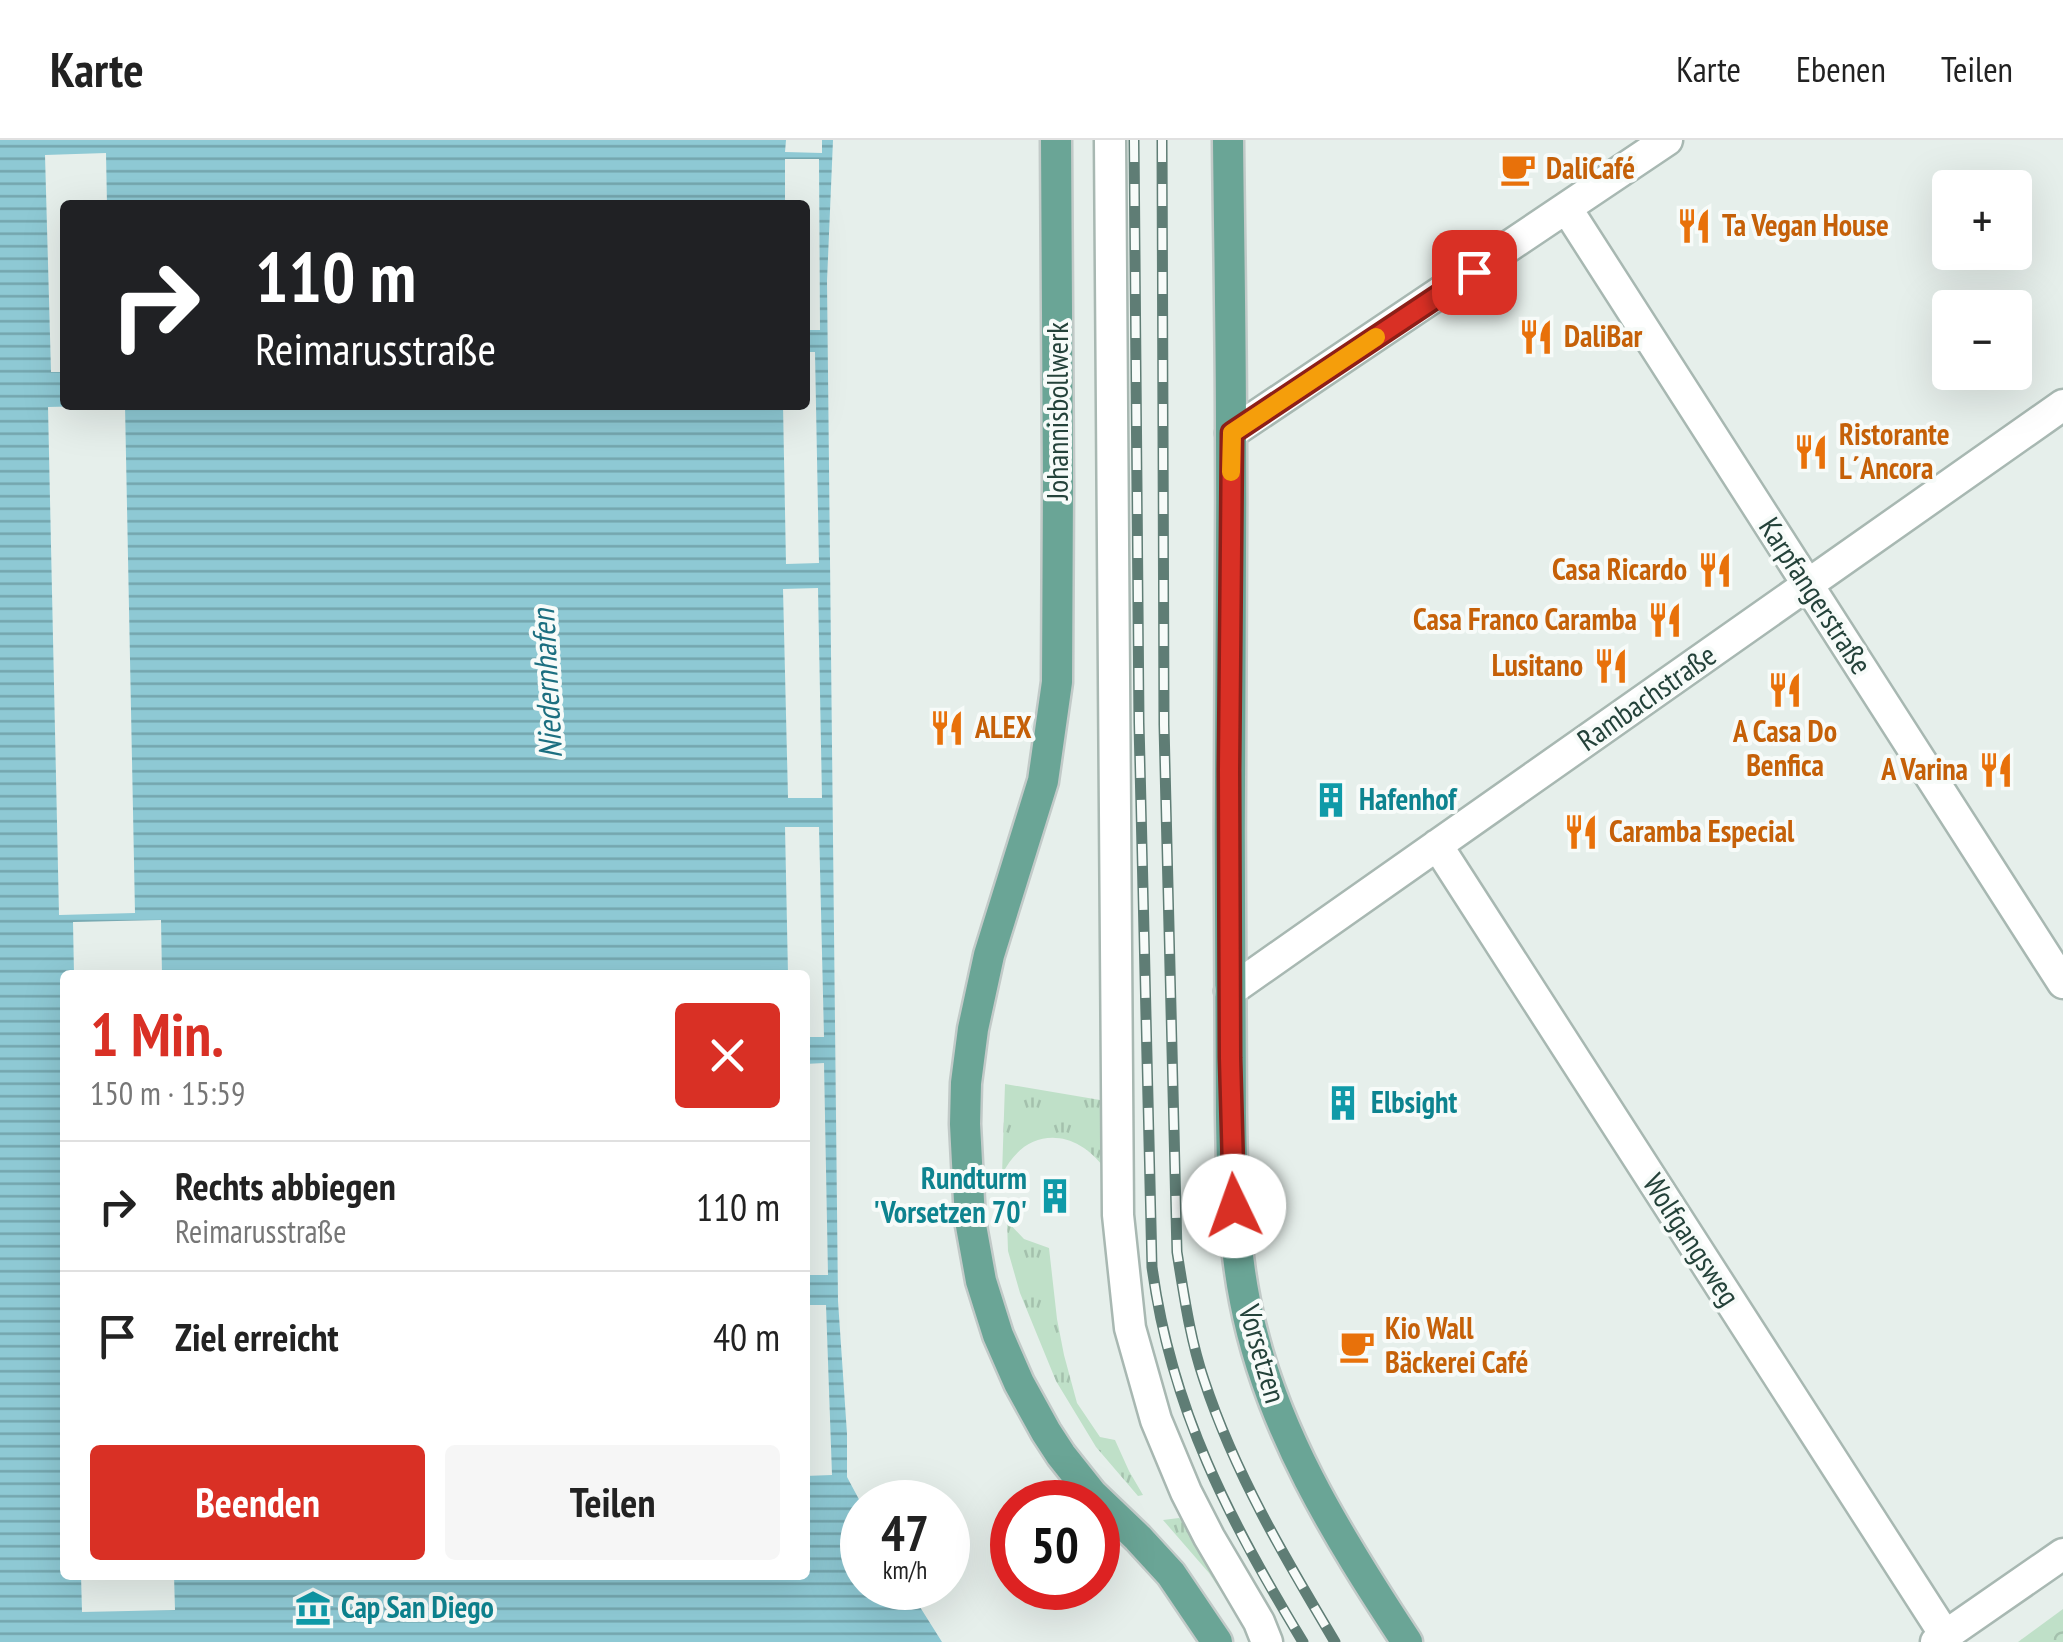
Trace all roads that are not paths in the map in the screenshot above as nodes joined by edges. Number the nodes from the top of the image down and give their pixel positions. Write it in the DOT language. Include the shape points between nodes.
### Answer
graph roads {
  1 [pos="1056,140"];
  2 [pos="1110,140"];
  3 [pos="1228,140"];
  4 [pos="1667,140"];
  5 [pos="1567,209"];
  6 [pos="2063,405"];
  7 [pos="1232,433"];
  8 [pos="1808,584"];
  9 [pos="1438,846"];
  10 [pos="2063,983"];
  11 [pos="1230,991"];
  12 [pos="2063,1554"];
  13 [pos="1940,1639"];
  14 [pos="1217,1642"];
  15 [pos="1267,1642"];
  16 [pos="1407,1642"];
  1 -- 14 [label="main road, Johannisbollwerk" via="1057,682 1043,781 972,1029 965,1124 970,1220 998,1335 1046,1432 1092,1494 1171,1574"];
  2 -- 15 [label="street" via="1118,1215 1130,1328 1156,1420 1186,1492"];
  3 -- 7 [label="main road"];
  4 -- 5 [label="street"];
  5 -- 7 [label="street"];
  5 -- 8 [label="street, Karpfangerstraße"];
  6 -- 8 [label="street, Rambachstraße"];
  7 -- 11 [label="main road, Vorsetzen"];
  8 -- 9 [label="street, Rambachstraße"];
  8 -- 10 [label="street, Karpfangerstraße"];
  9 -- 11 [label="street, Rambachstraße"];
  9 -- 13 [label="street, Wolfgangsweg"];
  11 -- 16 [label="main road, Vorsetzen" via="1236,1243 1258,1354 1299,1461"];
  12 -- 13 [label="street"];
}
